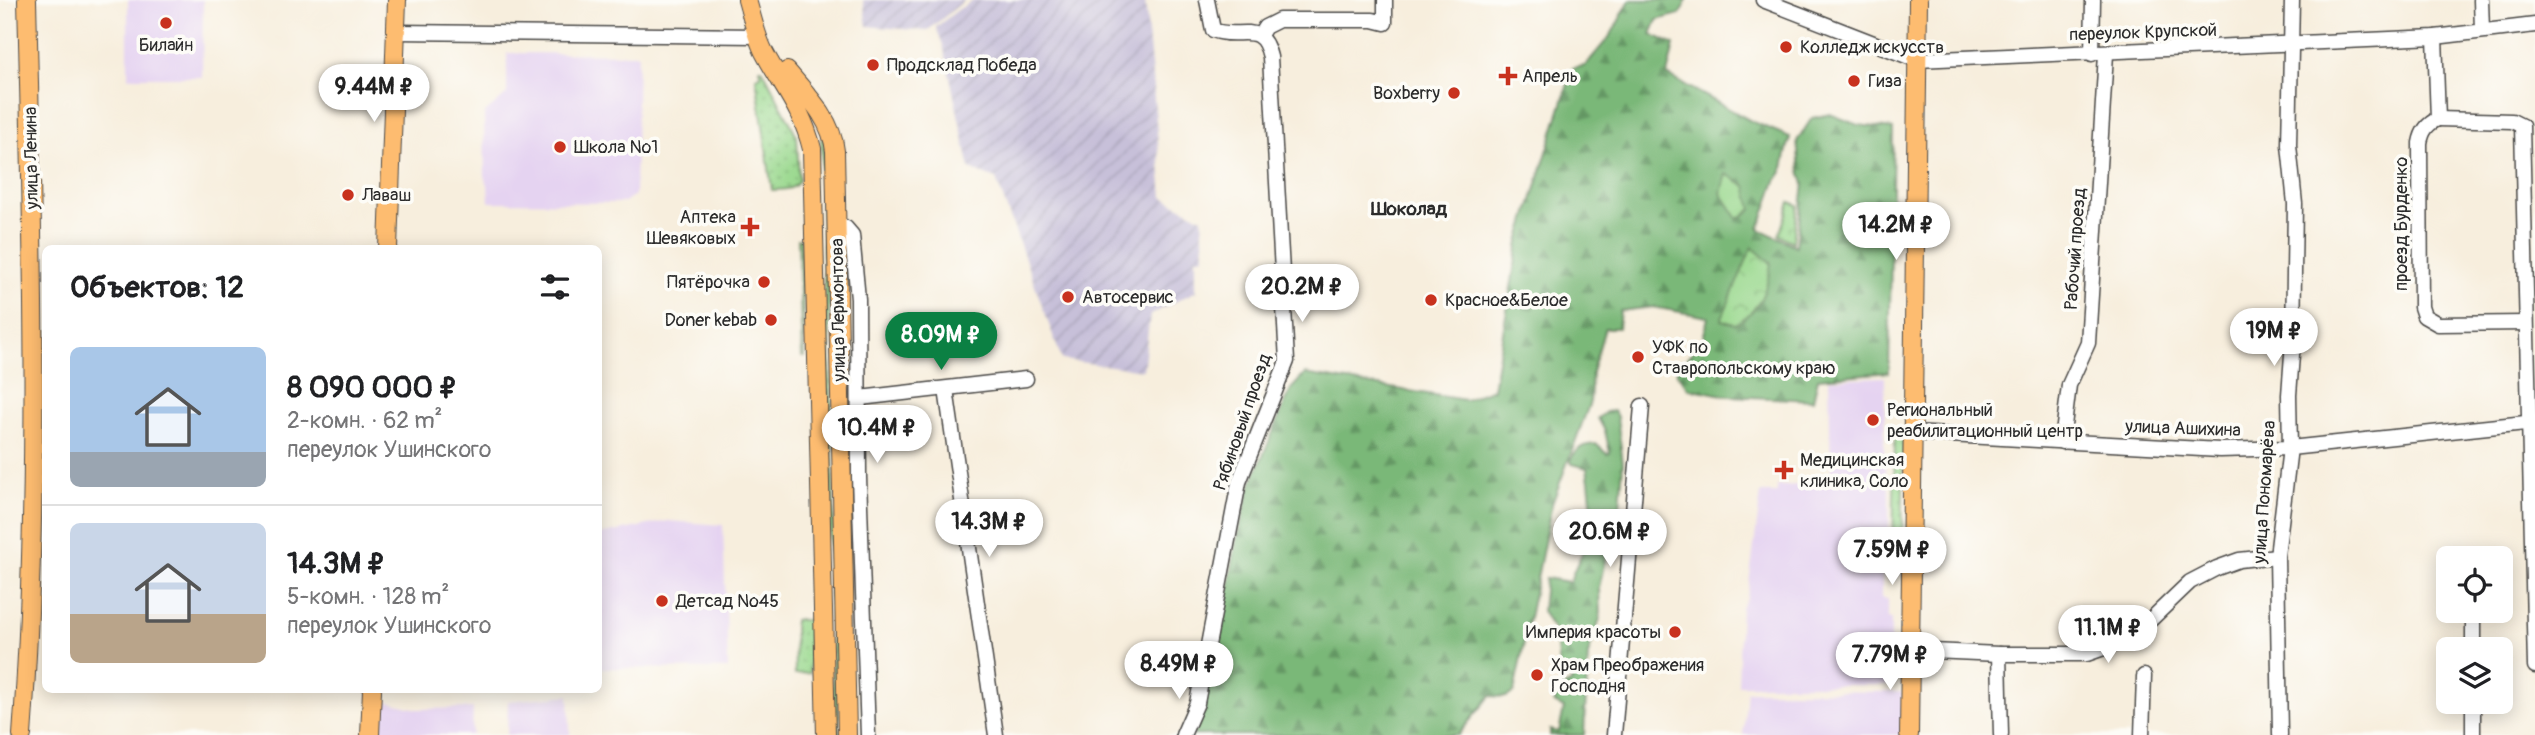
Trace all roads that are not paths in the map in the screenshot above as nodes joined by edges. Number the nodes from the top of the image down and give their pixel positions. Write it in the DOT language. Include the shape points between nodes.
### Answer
graph roads {
  1 [pos="27,0"];
  2 [pos="397,0"];
  3 [pos="747,0"];
  4 [pos="1207,0"];
  5 [pos="1385,0"];
  6 [pos="1763,0"];
  7 [pos="1917,0"];
  8 [pos="2093,0"];
  9 [pos="2292,0"];
  10 [pos="2481,0"];
  11 [pos="2535,25"];
  12 [pos="2482,30"];
  13 [pos="396,32"];
  14 [pos="1260,35"];
  15 [pos="758,36"];
  16 [pos="2435,37"];
  17 [pos="2290,46"];
  18 [pos="2099,54"];
  19 [pos="1917,60"];
  20 [pos="2438,119"];
  21 [pos="812,149"];
  22 [pos="835,151"];
  23 [pos="836,224"];
  24 [pos="388,245"];
  25 [pos="2526,323"];
  26 [pos="1026,379"];
  27 [pos="946,389"];
  28 [pos="860,398"];
  29 [pos="1642,406"];
  30 [pos="2532,422"];
  31 [pos="1913,433"];
  32 [pos="2062,442"];
  33 [pos="2290,448"];
  34 [pos="2277,556"];
  35 [pos="1910,650"];
  36 [pos="1999,654"];
  37 [pos="2535,666"];
  38 [pos="2144,676"];
  39 [pos="372,693"];
  40 [pos="2473,714"];
  41 [pos="23,735"];
  42 [pos="370,735"];
  43 [pos="826,735"];
  44 [pos="847,735"];
  45 [pos="868,735"];
  46 [pos="996,735"];
  47 [pos="1183,735"];
  48 [pos="1614,735"];
  49 [pos="1909,735"];
  50 [pos="2001,735"];
  51 [pos="2142,735"];
  52 [pos="2280,735"];
  53 [pos="2473,735"];
  1 -- 41 [label="main road, улица Ленина" via="33,434"];
  2 -- 13 [label="main road"];
  3 -- 15 [label="main road, улица Лермонтова"];
  4 -- 14 [label="street" via="1213,30"];
  5 -- 14 [label="street" via="1385,23 1279,20"];
  6 -- 19 [label="street, переулок Крупской"];
  7 -- 19 [label="main road"];
  8 -- 18 [label="street, Рабочий проезд"];
  9 -- 17 [label="street, улица Пономарёва"];
  10 -- 12 [label="street"];
  11 -- 12 [label="street, переулок Крупской"];
  12 -- 16 [label="street, переулок Крупской"];
  13 -- 15 [label="street"];
  13 -- 24 [label="main road"];
  14 -- 47 [label="street, Рябиновый проезд" via="1270,57 1287,361 1239,482 1197,703"];
  15 -- 21 [label="main road, улица Лермонтова" via="807,126"];
  15 -- 22 [label="main road, улица Лермонтова" via="829,125"];
  16 -- 17 [label="street, переулок Крупской"];
  16 -- 20 [label="street"];
  17 -- 18 [label="street, переулок Крупской"];
  17 -- 33 [label="street, улица Пономарёва" via="2289,145 2295,222"];
  18 -- 19 [label="street, переулок Крупской"];
  18 -- 32 [label="street, Рабочий проезд" via="2088,343 2069,385"];
  19 -- 31 [label="main road"];
  20 -- 25 [label="street" via="2512,121 2522,126"];
  20 -- 25 [label="street, проезд Бурденко" via="2422,132 2420,143 2424,316 2438,324"];
  21 -- 22 [label="main road" via="824,132"];
  21 -- 43 [label="main road, улица Лермонтова"];
  22 -- 23 [label="main road, улица Лермонтова"];
  23 -- 28 [label="street" via="852,235 855,248"];
  23 -- 44 [label="main road, улица Лермонтова"];
  25 -- 30 [label="street"];
  26 -- 27 [label="street"];
  27 -- 28 [label="street"];
  27 -- 46 [label="street"];
  28 -- 45 [label="street"];
  29 -- 48 [label="street"];
  30 -- 33 [label="street, улица Ашихина"];
  30 -- 37 [label="street"];
  31 -- 32 [label="street, улица Ашихина"];
  31 -- 35 [label="main road"];
  32 -- 33 [label="street, улица Ашихина" via="2220,450"];
  33 -- 34 [label="street, улица Пономарёва"];
  34 -- 36 [label="street" via="2239,560 2217,568 2190,582 2142,628 2087,654"];
  34 -- 52 [label="street, улица Пономарёва"];
  35 -- 36 [label="street"];
  35 -- 49 [label="main road"];
  36 -- 50 [label="street"];
  38 -- 51 [label="street"];
  39 -- 42 [label="main road"];
  40 -- 53 [label="street"];
}
